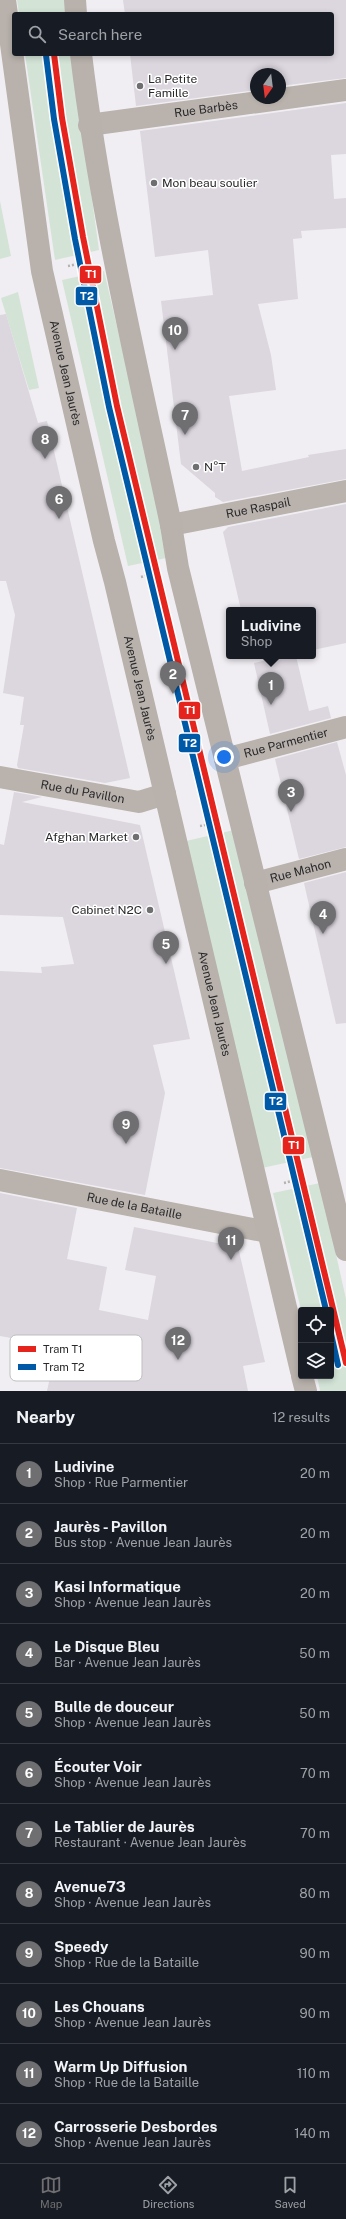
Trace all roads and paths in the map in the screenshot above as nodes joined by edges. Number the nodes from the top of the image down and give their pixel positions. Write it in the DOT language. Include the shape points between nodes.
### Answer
graph roads {
  1 [pos="5,0"];
  2 [pos="75,0"];
  3 [pos="76,12"];
  4 [pos="12,51"];
  5 [pos="13,56"];
  6 [pos="81,56"];
  7 [pos="346,90"];
  8 [pos="89,125"];
  9 [pos="113,258"];
  10 [pos="42,271"];
  11 [pos="346,491"];
  12 [pos="171,525"];
  13 [pos="178,568"];
  14 [pos="115,582"];
  15 [pos="346,727"];
  16 [pos="225,759"];
  17 [pos="0,777"];
  18 [pos="165,794"];
  19 [pos="240,817"];
  20 [pos="174,832"];
  21 [pos="346,859"];
  22 [pos="255,883"];
  23 [pos="327,1173"];
  24 [pos="0,1180"];
  25 [pos="258,1188"];
  26 [pos="268,1232"];
  27 [pos="346,1250"];
  28 [pos="298,1358"];
  29 [pos="303,1379"];
  30 [pos="306,1391"];
  1 -- 4 [label="main road, Avenue Jean Jaurès"];
  2 -- 3 [label="main road"];
  5 -- 10 [label="main road, Avenue Jean Jaurès"];
  6 -- 8 [label="main road"];
  7 -- 8 [label="street, Rue Barbès"];
  8 -- 9 [label="main road"];
  9 -- 10 [label="path"];
  9 -- 12 [label="main road"];
  10 -- 14 [label="main road, Avenue Jean Jaurès"];
  11 -- 12 [label="street, Rue Raspail"];
  12 -- 13 [label="main road"];
  13 -- 14 [label="path"];
  13 -- 16 [label="main road"];
  14 -- 18 [label="main road, Avenue Jean Jaurès"];
  15 -- 16 [label="street, Rue Parmentier"];
  16 -- 19 [label="main road"];
  17 -- 18 [label="street, Rue du Pavillon" via="139,802"];
  18 -- 20 [label="main road, Avenue Jean Jaurès"];
  19 -- 20 [label="path"];
  19 -- 22 [label="main road"];
  20 -- 25 [label="main road, Avenue Jean Jaurès"];
  21 -- 22 [label="street, Rue Mahon"];
  22 -- 23 [label="main road"];
  23 -- 25 [label="path"];
  23 -- 27 [label="main road"];
  24 -- 26 [label="street, Rue de la Bataille"];
  25 -- 26 [label="main road, Avenue Jean Jaurès"];
  26 -- 28 [label="main road, Avenue Jean Jaurès"];
  29 -- 30 [label="main road"];
}
